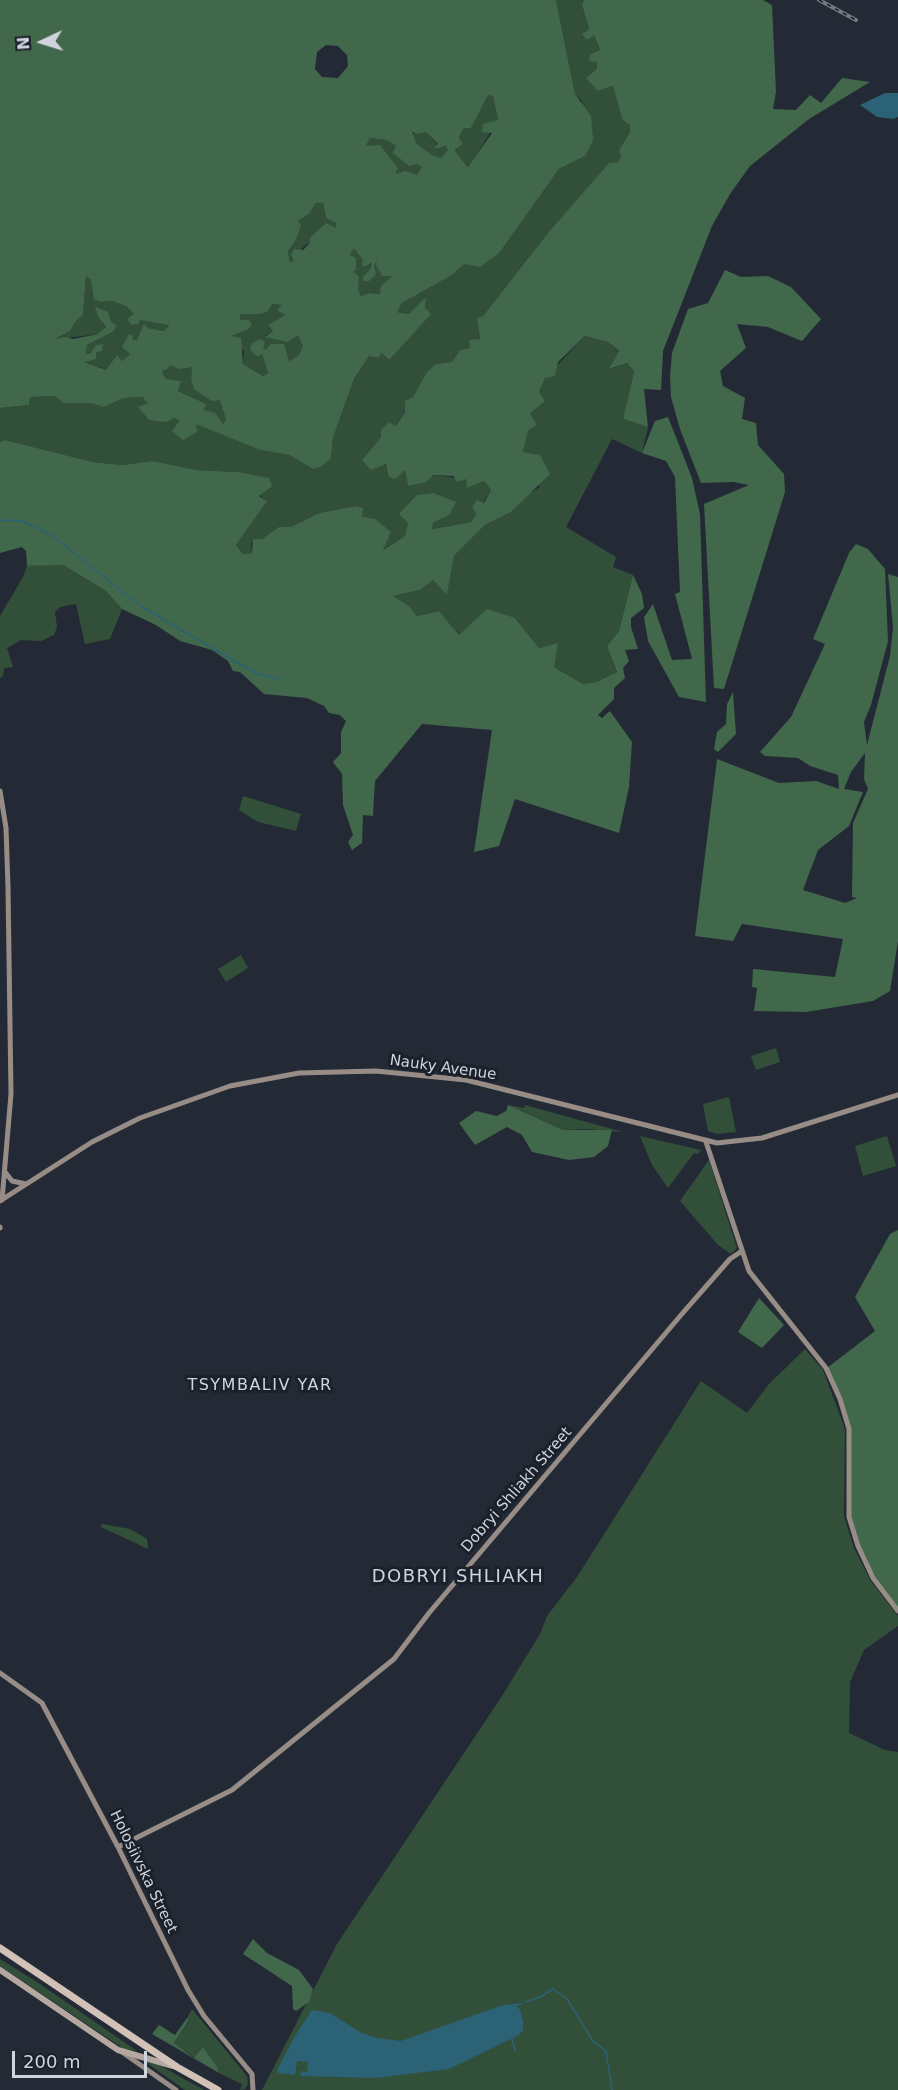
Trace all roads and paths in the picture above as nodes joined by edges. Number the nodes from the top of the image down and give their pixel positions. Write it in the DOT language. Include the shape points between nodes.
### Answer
graph roads {
  1 [pos="0,791"];
  2 [pos="898,1095"];
  3 [pos="706,1142"];
  4 [pos="4,1171"];
  5 [pos="26,1184"];
  6 [pos="1,1200"];
  7 [pos="742,1251"];
  8 [pos="898,1611"];
  9 [pos="0,1673"];
  10 [pos="118,1846"];
  11 [pos="0,1948"];
  12 [pos="0,1970"];
  13 [pos="118,2050"];
  14 [pos="177,2067"];
  15 [pos="176,2090"];
  16 [pos="218,2090"];
  17 [pos="253,2090"];
  1 -- 4 [label="street" via="8,878 11,1094"];
  2 -- 3 [label="street, Nauky Avenue" via="762,1138"];
  3 -- 5 [label="street, Nauky Avenue" via="466,1080 376,1071 311,1072 230,1086 174,1103 93,1142"];
  3 -- 7 [label="street"];
  4 -- 5 [label="street" via="12,1181"];
  4 -- 6 [label="street"];
  5 -- 6 [label="street, Nauky Avenue"];
  7 -- 8 [label="street" via="757,1284 826,1368 840,1400 849,1429 849,1517 873,1578"];
  7 -- 10 [label="street, Dobryi Shliakh Street" via="730,1259 681,1316 394,1659 237,1787"];
  9 -- 10 [label="street, Holosiivska Street" via="42,1703"];
  10 -- 17 [label="street, Holosiivska Street" via="188,1990 204,2016 252,2074"];
  11 -- 14 [label="highway"];
  12 -- 13 [label="main road"];
  13 -- 14 [label="main road"];
  13 -- 15 [label="street"];
  14 -- 16 [label="highway"];
}
